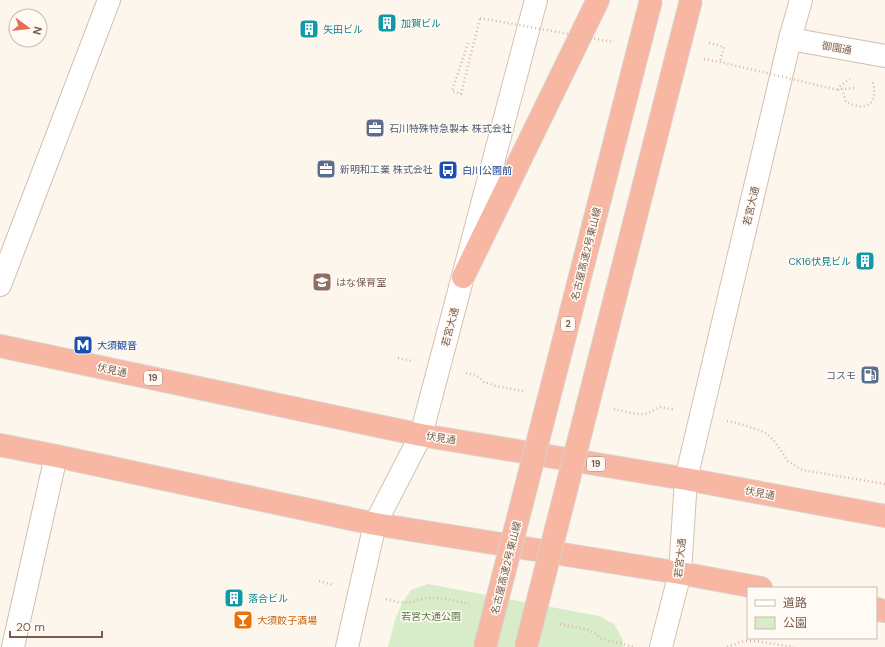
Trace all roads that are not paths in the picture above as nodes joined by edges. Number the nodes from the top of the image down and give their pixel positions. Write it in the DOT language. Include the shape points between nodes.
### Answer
graph roads {
  1 [pos="109,0"];
  2 [pos="536,0"];
  3 [pos="598,0"];
  4 [pos="651,0"];
  5 [pos="691,0"];
  6 [pos="801,0"];
  7 [pos="790,39"];
  8 [pos="885,56"];
  9 [pos="463,277"];
  10 [pos="0,285"];
  11 [pos="0,346"];
  12 [pos="421,435"];
  13 [pos="0,445"];
  14 [pos="56,456"];
  15 [pos="686,479"];
  16 [pos="885,516"];
  17 [pos="375,524"];
  18 [pos="680,573"];
  19 [pos="756,587"];
  20 [pos="13,647"];
  21 [pos="347,647"];
  22 [pos="485,647"];
  23 [pos="526,647"];
  24 [pos="661,647"];
  1 -- 10 [label="street"];
  2 -- 9 [label="street, 若宮大通"];
  3 -- 9 [label="highway"];
  4 -- 22 [label="highway, 名古屋高速2号東山線 / 2, bridge"];
  5 -- 23 [label="highway, bridge"];
  6 -- 7 [label="street, 若宮大通"];
  7 -- 8 [label="street, 御園通"];
  7 -- 15 [label="street, 若宮大通"];
  9 -- 12 [label="street, 若宮大通"];
  11 -- 12 [label="highway, 伏見通 / 19"];
  12 -- 15 [label="highway, 伏見通 / 19"];
  12 -- 17 [label="street, 若宮大通"];
  13 -- 14 [label="highway"];
  14 -- 17 [label="highway"];
  14 -- 20 [label="street"];
  15 -- 16 [label="highway, 伏見通 / 19"];
  15 -- 18 [label="street, 若宮大通"];
  17 -- 18 [label="highway"];
  17 -- 21 [label="street, 若宮大通"];
  18 -- 19 [label="highway"];
  18 -- 24 [label="street, 若宮大通"];
}
